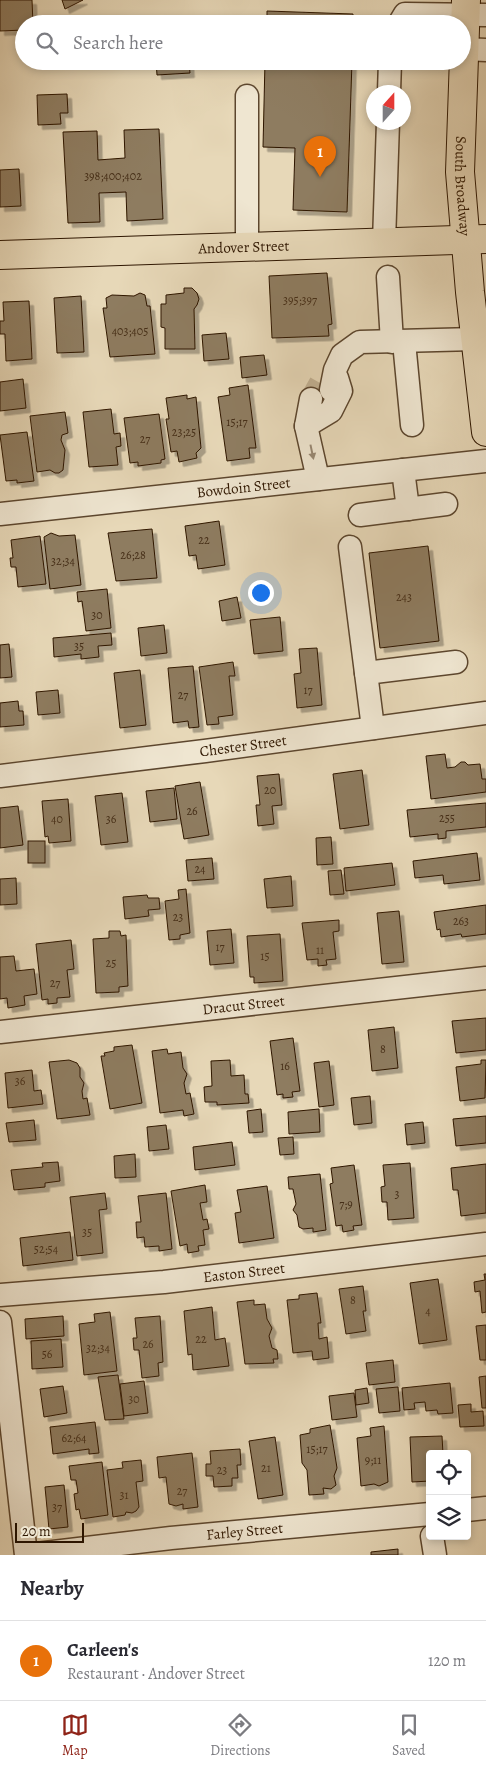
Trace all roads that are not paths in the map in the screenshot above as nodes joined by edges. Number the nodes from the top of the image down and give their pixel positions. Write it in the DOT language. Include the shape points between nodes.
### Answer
graph roads {
  1 [pos="472,10"];
  2 [pos="404,15"];
  3 [pos="475,49"];
  4 [pos="390,70"];
  5 [pos="389,85"];
  6 [pos="246,96"];
  7 [pos="388,130"];
  8 [pos="476,239"];
  9 [pos="384,242"];
  10 [pos="247,246"];
  11 [pos="0,256"];
  12 [pos="388,277"];
  13 [pos="475,339"];
  14 [pos="398,342"];
  15 [pos="324,390"];
  16 [pos="412,424"];
  17 [pos="306,426"];
  18 [pos="486,426"];
  19 [pos="486,461"];
  20 [pos="403,470"];
  21 [pos="318,479"];
  22 [pos="446,504"];
  23 [pos="408,509"];
  24 [pos="0,514"];
  25 [pos="360,515"];
  26 [pos="350,547"];
  27 [pos="456,662"];
  28 [pos="366,673"];
  29 [pos="486,713"];
  30 [pos="373,728"];
  31 [pos="0,776"];
  32 [pos="486,978"];
  33 [pos="0,1032"];
  34 [pos="486,1244"];
  35 [pos="0,1295"];
  36 [pos="0,1322"];
  37 [pos="486,1508"];
  38 [pos="471,1510"];
  39 [pos="426,1516"];
  40 [pos="433,1540"];
  41 [pos="27,1555"];
  42 [pos="435,1555"];
  1 -- 2 [label="street"];
  1 -- 3 [label="main road, South Broadway"];
  3 -- 8 [label="main road, South Broadway" via="460,172"];
  4 -- 5 [label="street"];
  6 -- 10 [label="street"];
  7 -- 9 [label="street"];
  8 -- 9 [label="main road, Andover Street"];
  8 -- 13 [label="main road, South Broadway"];
  9 -- 10 [label="main road, Andover Street"];
  10 -- 11 [label="main road, Andover Street"];
  12 -- 14 [label="street"];
  13 -- 14 [label="street"];
  13 -- 18 [label="main road, South Broadway"];
  14 -- 15 [label="street" via="360,342 342,355"];
  14 -- 16 [label="street"];
  15 -- 17 [label="street"];
  15 -- 17 [label="street" via="341,391 331,411"];
  17 -- 21 [label="street, one-way"];
  19 -- 20 [label="street, Bowdoin Street"];
  20 -- 21 [label="street, Bowdoin Street"];
  20 -- 23 [label="street"];
  21 -- 24 [label="street, Bowdoin Street"];
  22 -- 23 [label="street"];
  23 -- 25 [label="street"];
  26 -- 28 [label="street"];
  27 -- 28 [label="street"];
  28 -- 30 [label="street"];
  29 -- 30 [label="street, Chester Street"];
  30 -- 31 [label="street, Chester Street"];
  32 -- 33 [label="street, Dracut Street"];
  34 -- 35 [label="street, Easton Street" via="164,1282"];
  36 -- 41 [label="street"];
  37 -- 38 [label="street"];
  39 -- 41 [label="street, Farley Street" via="171,1538"];
  40 -- 42 [label="street"];
}
